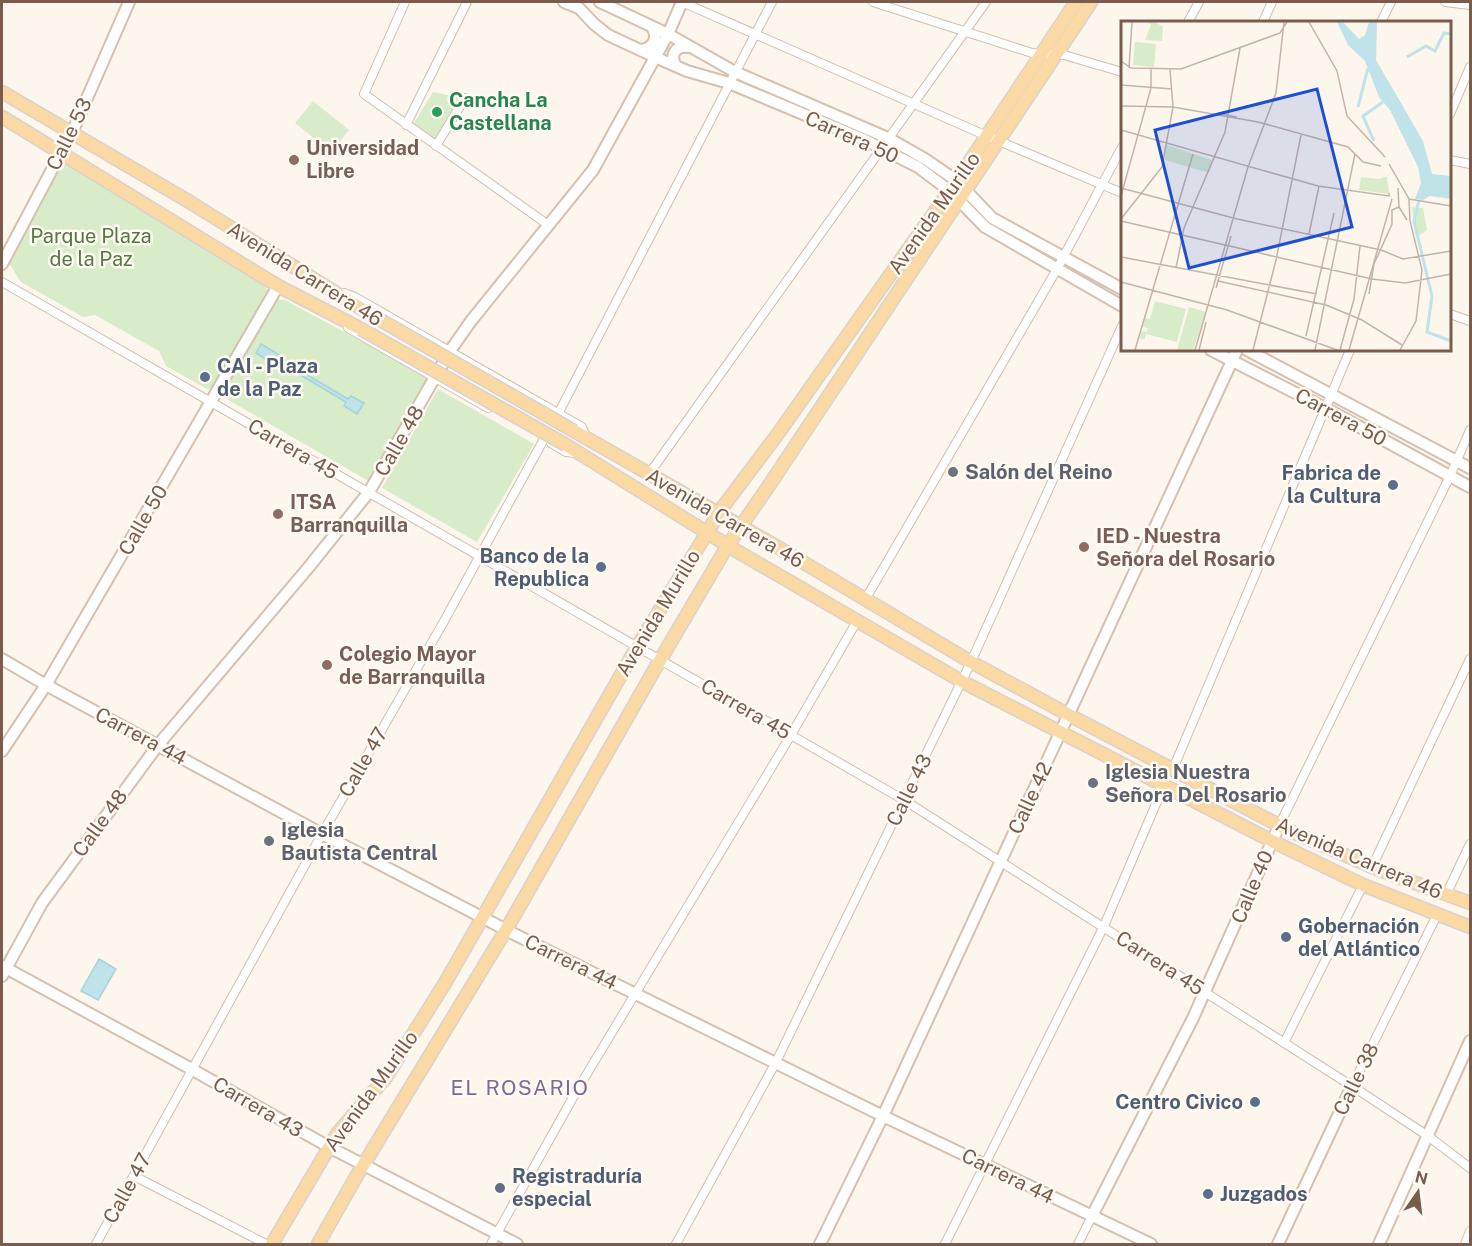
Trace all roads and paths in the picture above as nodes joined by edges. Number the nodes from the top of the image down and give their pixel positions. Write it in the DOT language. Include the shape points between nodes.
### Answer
graph roads {
  1 [pos="129,2"];
  2 [pos="405,2"];
  3 [pos="467,2"];
  4 [pos="564,2"];
  5 [pos="600,2"];
  6 [pos="682,2"];
  7 [pos="772,2"];
  8 [pos="873,2"];
  9 [pos="986,2"];
  10 [pos="1076,2"];
  11 [pos="1090,2"];
  12 [pos="1199,2"];
  13 [pos="1272,2"];
  14 [pos="1391,2"];
  15 [pos="1445,2"];
  16 [pos="1470,5"];
  17 [pos="1189,21"];
  18 [pos="1263,21"];
  19 [pos="1382,21"];
  20 [pos="652,27"];
  21 [pos="966,30"];
  22 [pos="668,34"];
  23 [pos="754,34"];
  24 [pos="688,47"];
  25 [pos="640,50"];
  26 [pos="1042,54"];
  27 [pos="1055,55"];
  28 [pos="656,57"];
  29 [pos="675,66"];
  30 [pos="1470,67"];
  31 [pos="735,72"];
  32 [pos="1121,72"];
  33 [pos="729,83"];
  34 [pos="2,92"];
  35 [pos="465,98"];
  36 [pos="913,104"];
  37 [pos="1451,110"];
  38 [pos="2,117"];
  39 [pos="406,125"];
  40 [pos="72,132"];
  41 [pos="890,139"];
  42 [pos="993,139"];
  43 [pos="436,146"];
  44 [pos="882,148"];
  45 [pos="1121,149"];
  46 [pos="61,152"];
  47 [pos="1451,160"];
  48 [pos="1470,164"];
  49 [pos="1103,185"];
  50 [pos="958,190"];
  51 [pos="1121,193"];
  52 [pos="547,224"];
  53 [pos="1064,256"];
  54 [pos="2,264"];
  55 [pos="1057,269"];
  56 [pos="2,282"];
  57 [pos="320,283"];
  58 [pos="278,285"];
  59 [pos="1121,288"];
  60 [pos="311,304"];
  61 [pos="1121,305"];
  62 [pos="1451,315"];
  63 [pos="1470,321"];
  64 [pos="1121,328"];
  65 [pos="450,351"];
  66 [pos="1216,351"];
  67 [pos="1249,351"];
  68 [pos="1350,351"];
  69 [pos="1234,355"];
  70 [pos="435,378"];
  71 [pos="1332,393"];
  72 [pos="211,402"];
  73 [pos="1325,408"];
  74 [pos="558,414"];
  75 [pos="1470,430"];
  76 [pos="586,438"];
  77 [pos="544,439"];
  78 [pos="571,449"];
  79 [pos="1457,461"];
  80 [pos="1470,468"];
  81 [pos="650,474"];
  82 [pos="1450,476"];
  83 [pos="1470,487"];
  84 [pos="369,492"];
  85 [pos="718,513"];
  86 [pos="688,521"];
  87 [pos="740,526"];
  88 [pos="707,532"];
  89 [pos="728,545"];
  90 [pos="696,552"];
  91 [pos="479,556"];
  92 [pos="865,600"];
  93 [pos="857,621"];
  94 [pos="637,646"];
  95 [pos="2,659"];
  96 [pos="1470,659"];
  97 [pos="660,660"];
  98 [pos="971,662"];
  99 [pos="961,681"];
  100 [pos="46,685"];
  101 [pos="1069,715"];
  102 [pos="1061,731"];
  103 [pos="791,735"];
  104 [pos="158,745"];
  105 [pos="2,751"];
  106 [pos="1173,769"];
  107 [pos="1164,785"];
  108 [pos="904,800"];
  109 [pos="1279,826"];
  110 [pos="322,834"];
  111 [pos="1272,841"];
  112 [pos="1470,844"];
  113 [pos="1000,861"];
  114 [pos="1372,867"];
  115 [pos="1363,885"];
  116 [pos="1446,895"];
  117 [pos="1470,903"];
  118 [pos="1437,915"];
  119 [pos="484,918"];
  120 [pos="1104,926"];
  121 [pos="1470,927"];
  122 [pos="506,930"];
  123 [pos="3,970"];
  124 [pos="634,992"];
  125 [pos="1205,993"];
  126 [pos="1470,1041"];
  127 [pos="1284,1043"];
  128 [pos="776,1062"];
  129 [pos="193,1070"];
  130 [pos="1352,1086"];
  131 [pos="883,1116"];
  132 [pos="1428,1136"];
  133 [pos="329,1147"];
  134 [pos="363,1164"];
  135 [pos="986,1165"];
  136 [pos="1470,1168"];
  137 [pos="134,1176"];
  138 [pos="1092,1216"];
  139 [pos="1470,1231"];
  140 [pos="497,1234"];
  141 [pos="96,1245"];
  142 [pos="266,1245"];
  143 [pos="272,1245"];
  144 [pos="318,1245"];
  145 [pos="491,1245"];
  146 [pos="517,1245"];
  147 [pos="675,1245"];
  148 [pos="820,1245"];
  149 [pos="945,1245"];
  150 [pos="1078,1245"];
  151 [pos="1151,1245"];
  152 [pos="1278,1245"];
  153 [pos="1378,1245"];
  154 [pos="1465,1245"];
  1 -- 40 [label="street, Calle 53"];
  2 -- 39 [label="street" via="364,94"];
  3 -- 39 [label="street"];
  4 -- 25 [label="street, Carrera 50" via="579,8 608,35"];
  5 -- 20 [label="street, Carrera 50"];
  6 -- 22 [label="street, Calle 48"];
  6 -- 23 [label="street"];
  7 -- 23 [label="street"];
  8 -- 21 [label="street"];
  9 -- 21 [label="street"];
  10 -- 26 [label="main road, Avenida Murillo"];
  11 -- 27 [label="main road, Avenida Murillo"];
  12 -- 17 [label="street"];
  13 -- 18 [label="street"];
  14 -- 19 [label="street"];
  15 -- 16 [label="street"];
  20 -- 22 [label="street, Carrera 50"];
  20 -- 25 [label="street" via="656,34 654,43"];
  21 -- 26 [label="street"];
  21 -- 36 [label="street"];
  22 -- 24 [label="street, Carrera 50"];
  22 -- 28 [label="street, Calle 48"];
  23 -- 31 [label="street"];
  23 -- 36 [label="street"];
  24 -- 29 [label="street" via="675,51"];
  24 -- 31 [label="street, Carrera 50"];
  25 -- 28 [label="street, Carrera 50"];
  26 -- 27 [label="street"];
  26 -- 42 [label="main road, Avenida Murillo"];
  27 -- 32 [label="street"];
  27 -- 42 [label="main road, Avenida Murillo"];
  28 -- 29 [label="street, Carrera 50"];
  28 -- 52 [label="street, Calle 48" via="593,170"];
  29 -- 33 [label="street, Carrera 50"];
  30 -- 37 [label="street"];
  31 -- 33 [label="street"];
  31 -- 41 [label="street, Carrera 50"];
  33 -- 44 [label="street, Carrera 50"];
  33 -- 74 [label="street"];
  34 -- 40 [label="main road, Avenida Carrera 46"];
  35 -- 43 [label="street"];
  36 -- 41 [label="street"];
  36 -- 42 [label="street"];
  38 -- 46 [label="main road, Avenida Carrera 46"];
  39 -- 43 [label="street"];
  40 -- 46 [label="street, Calle 53"];
  40 -- 57 [label="main road, Avenida Carrera 46"];
  41 -- 44 [label="street"];
  41 -- 50 [label="street, Carrera 50" via="925,159"];
  42 -- 49 [label="street"];
  42 -- 50 [label="main road, Avenida Murillo"];
  43 -- 52 [label="street"];
  44 -- 50 [label="street, Carrera 50"];
  44 -- 81 [label="street"];
  45 -- 49 [label="street"];
  46 -- 54 [label="street, Calle 53"];
  46 -- 58 [label="main road, Avenida Carrera 46"];
  47 -- 48 [label="street"];
  49 -- 51 [label="street"];
  49 -- 53 [label="street"];
  50 -- 53 [label="street, Carrera 50" via="992,218"];
  50 -- 55 [label="street, Carrera 50" via="986,227"];
  50 -- 85 [label="main road, Avenida Murillo"];
  50 -- 87 [label="main road, Avenida Murillo"];
  52 -- 65 [label="street, Calle 48"];
  53 -- 55 [label="street"];
  53 -- 59 [label="street, Carrera 50"];
  55 -- 61 [label="street, Carrera 50"];
  55 -- 92 [label="street"];
  56 -- 72 [label="street, Carrera 45"];
  57 -- 65 [label="street" via="355,297"];
  57 -- 76 [label="main road, Avenida Carrera 46, bridge"];
  58 -- 60 [label="main road, Avenida Carrera 46"];
  58 -- 72 [label="street, Calle 50"];
  60 -- 70 [label="street"];
  60 -- 78 [label="main road, Avenida Carrera 46, bridge"];
  62 -- 63 [label="street"];
  64 -- 98 [label="street, Calle 43"];
  65 -- 70 [label="street, Calle 48"];
  65 -- 74 [label="street"];
  66 -- 69 [label="street, Carrera 50"];
  67 -- 71 [label="street, Carrera 50"];
  68 -- 71 [label="street"];
  69 -- 73 [label="street, Carrera 50"];
  69 -- 101 [label="street, Calle 42"];
  70 -- 77 [label="street"];
  70 -- 84 [label="street, Calle 48"];
  71 -- 73 [label="street"];
  71 -- 79 [label="street, Carrera 50"];
  72 -- 84 [label="street, Carrera 45"];
  72 -- 100 [label="street, Calle 50"];
  73 -- 82 [label="street, Carrera 50"];
  73 -- 106 [label="street"];
  74 -- 76 [label="street" via="582,427"];
  75 -- 79 [label="street, Calle 40"];
  76 -- 81 [label="main road, Avenida Carrera 46"];
  77 -- 78 [label="street" via="566,453"];
  77 -- 91 [label="street, Calle 47"];
  78 -- 86 [label="main road, Avenida Carrera 46"];
  79 -- 80 [label="street, Carrera 50"];
  79 -- 82 [label="street, Calle 40"];
  81 -- 85 [label="main road, Avenida Carrera 46"];
  82 -- 83 [label="street, Carrera 50"];
  82 -- 109 [label="street, Calle 40"];
  84 -- 91 [label="street, Carrera 45"];
  84 -- 104 [label="street, Calle 48"];
  85 -- 87 [label="main road, Avenida Carrera 46"];
  85 -- 88 [label="main road, Avenida Murillo"];
  86 -- 88 [label="main road, Avenida Carrera 46"];
  86 -- 90 [label="main road" via="695,535"];
  87 -- 89 [label="main road, Avenida Murillo"];
  87 -- 92 [label="main road, Avenida Carrera 46"];
  88 -- 89 [label="main road, Avenida Carrera 46"];
  88 -- 90 [label="main road, Avenida Murillo"];
  89 -- 93 [label="main road, Avenida Carrera 46"];
  89 -- 97 [label="main road, Avenida Murillo"];
  90 -- 94 [label="main road, Avenida Murillo"];
  91 -- 94 [label="street, Carrera 45"];
  91 -- 110 [label="street, Calle 47"];
  92 -- 98 [label="main road, Avenida Carrera 46"];
  93 -- 99 [label="main road, Avenida Carrera 46"];
  93 -- 103 [label="street"];
  94 -- 97 [label="street, Carrera 45"];
  94 -- 119 [label="main road, Avenida Murillo"];
  95 -- 100 [label="street, Carrera 44"];
  96 -- 114 [label="street"];
  97 -- 103 [label="street, Carrera 45"];
  97 -- 122 [label="main road, Avenida Murillo"];
  98 -- 99 [label="street, Calle 43"];
  98 -- 101 [label="main road, Avenida Carrera 46"];
  99 -- 102 [label="main road, Avenida Carrera 46"];
  99 -- 108 [label="street, Calle 43"];
  100 -- 104 [label="street, Carrera 44"];
  100 -- 105 [label="street, Calle 50"];
  101 -- 102 [label="street, Calle 42"];
  101 -- 106 [label="main road, Avenida Carrera 46"];
  102 -- 107 [label="main road, Avenida Carrera 46"];
  102 -- 113 [label="street, Calle 42"];
  103 -- 108 [label="street, Carrera 45"];
  103 -- 124 [label="street"];
  104 -- 110 [label="street, Carrera 44"];
  104 -- 123 [label="street, Calle 48" via="42,903"];
  106 -- 109 [label="main road, Avenida Carrera 46"];
  107 -- 111 [label="main road, Avenida Carrera 46"];
  107 -- 120 [label="street"];
  108 -- 113 [label="street, Carrera 45"];
  108 -- 128 [label="street, Calle 43"];
  109 -- 111 [label="street, Calle 40"];
  109 -- 114 [label="main road, Avenida Carrera 46"];
  110 -- 119 [label="street, Carrera 44"];
  110 -- 129 [label="street, Calle 47"];
  111 -- 115 [label="main road, Avenida Carrera 46"];
  111 -- 125 [label="street, Calle 40"];
  112 -- 116 [label="street"];
  113 -- 120 [label="street, Carrera 45"];
  113 -- 131 [label="street, Calle 42"];
  114 -- 116 [label="main road, Avenida Carrera 46"];
  115 -- 118 [label="main road, Avenida Carrera 46"];
  115 -- 127 [label="street"];
  116 -- 117 [label="main road, Avenida Carrera 46"];
  118 -- 121 [label="main road, Avenida Carrera 46"];
  118 -- 130 [label="street, Calle 38"];
  119 -- 122 [label="street, Carrera 44"];
  119 -- 133 [label="main road, Avenida Murillo" via="396,1063"];
  120 -- 125 [label="street, Carrera 45"];
  120 -- 135 [label="street"];
  122 -- 124 [label="street, Carrera 44"];
  122 -- 134 [label="main road, Avenida Murillo"];
  123 -- 129 [label="street, Carrera 43"];
  124 -- 128 [label="street, Carrera 44"];
  124 -- 140 [label="street"];
  125 -- 127 [label="street, Carrera 45"];
  125 -- 138 [label="street, Calle 40"];
  126 -- 132 [label="street"];
  127 -- 130 [label="street, Carrera 45"];
  128 -- 131 [label="street, Carrera 44"];
  128 -- 147 [label="street, Calle 43"];
  129 -- 133 [label="street, Carrera 43"];
  129 -- 137 [label="street, Calle 47"];
  130 -- 132 [label="street, Carrera 45"];
  130 -- 152 [label="street, Calle 38"];
  131 -- 135 [label="street, Carrera 44"];
  131 -- 148 [label="street, Calle 42"];
  132 -- 136 [label="street, Carrera 45"];
  132 -- 153 [label="street"];
  133 -- 134 [label="street, Carrera 43"];
  133 -- 143 [label="main road, Avenida Murillo"];
  134 -- 140 [label="street, Carrera 43"];
  134 -- 144 [label="main road, Avenida Murillo"];
  135 -- 138 [label="street, Carrera 44"];
  135 -- 149 [label="street"];
  137 -- 141 [label="street, Calle 47"];
  137 -- 142 [label="street"];
  138 -- 150 [label="street, Calle 40"];
  138 -- 151 [label="street, Carrera 44"];
  139 -- 154 [label="street"];
  140 -- 145 [label="street"];
  140 -- 146 [label="street, Carrera 43"];
}
